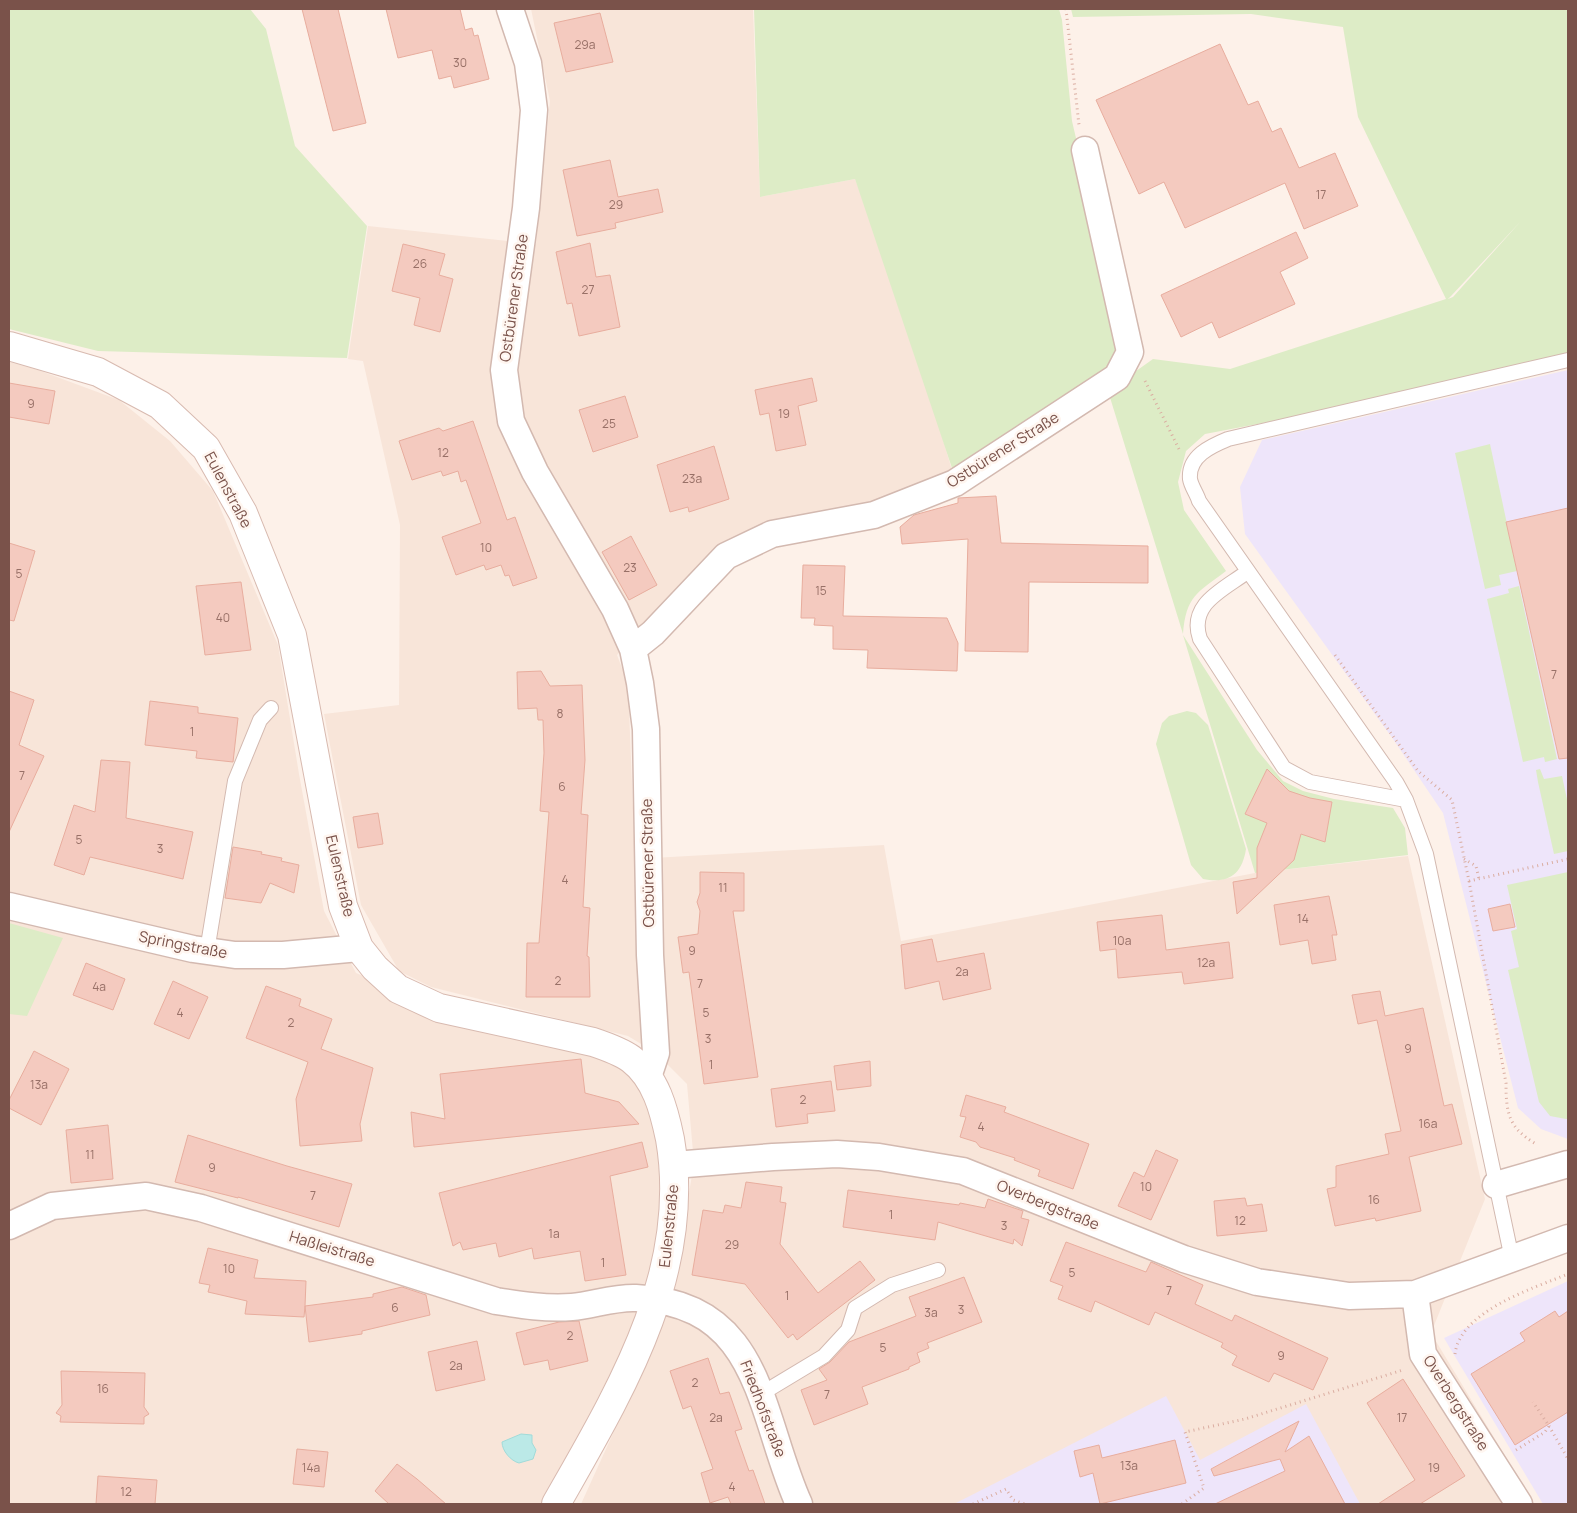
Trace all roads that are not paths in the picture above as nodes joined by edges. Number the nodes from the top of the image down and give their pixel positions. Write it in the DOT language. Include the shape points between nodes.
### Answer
graph roads {
  1 [pos="510,9"];
  2 [pos="1086,150"];
  3 [pos="9,346"];
  4 [pos="1568,360"];
  5 [pos="1247,572"];
  6 [pos="633,649"];
  7 [pos="271,708"];
  8 [pos="1406,800"];
  9 [pos="9,906"];
  10 [pos="360,948"];
  11 [pos="207,951"];
  12 [pos="648,1077"];
  13 [pos="1568,1164"];
  14 [pos="674,1165"];
  15 [pos="1496,1185"];
  16 [pos="9,1226"];
  17 [pos="1568,1238"];
  18 [pos="1512,1259"];
  19 [pos="938,1270"];
  20 [pos="1414,1294"];
  21 [pos="658,1300"];
  22 [pos="761,1394"];
  23 [pos="556,1504"];
  24 [pos="799,1504"];
  25 [pos="1520,1504"];
  1 -- 6 [label="street, Ostbürener Straße" via="528,63 534,110 526,208 504,370 511,421 535,472 615,609"];
  2 -- 6 [label="street, Ostbürener Straße" via="1130,352 1117,377 955,483 874,515 772,534 726,556 653,633"];
  3 -- 10 [label="main road, Eulenstraße" via="106,376 160,405 206,448 243,513 292,635 343,906"];
  4 -- 5 [label="lane" via="1228,439 1205,448 1194,462 1190,478 1199,501"];
  5 -- 8 [label="lane"];
  5 -- 8 [label="lane" via="1208,601 1198,614 1196,627 1200,639 1284,768 1310,782"];
  6 -- 12 [label="street, Ostbürener Straße" via="646,729 650,955 656,1053"];
  7 -- 11 [label="lane" via="260,720 235,781"];
  8 -- 15 [label="lane" via="1426,854"];
  9 -- 11 [label="street, Springstraße"];
  10 -- 11 [label="street, Springstraße" via="283,955 235,955"];
  10 -- 12 [label="main road, Eulenstraße" via="375,968 398,989 416,998 439,1008 593,1042 631,1059"];
  12 -- 14 [label="main road, Eulenstraße" via="665,1116"];
  13 -- 15 [label="street"];
  14 -- 20 [label="street, Overbergstraße" via="829,1154 888,1158 963,1171 1184,1259 1258,1282 1349,1296"];
  14 -- 21 [label="main road, Eulenstraße" via="671,1231"];
  15 -- 18 [label="lane"];
  16 -- 21 [label="street, Haßleistraße" via="52,1206 146,1196 201,1208 496,1301 536,1307 635,1298"];
  17 -- 18 [label="street, Overbergstraße"];
  18 -- 20 [label="street, Overbergstraße"];
  19 -- 22 [label="lane" via="892,1285 855,1308 848,1330 824,1356"];
  20 -- 25 [label="street, Overbergstraße" via="1424,1354"];
  21 -- 22 [label="street, Friedhofstraße" via="695,1311 723,1331 743,1353"];
  21 -- 23 [label="main road, Eulenstraße" via="602,1425"];
  22 -- 24 [label="street, Friedhofstraße"];
}
